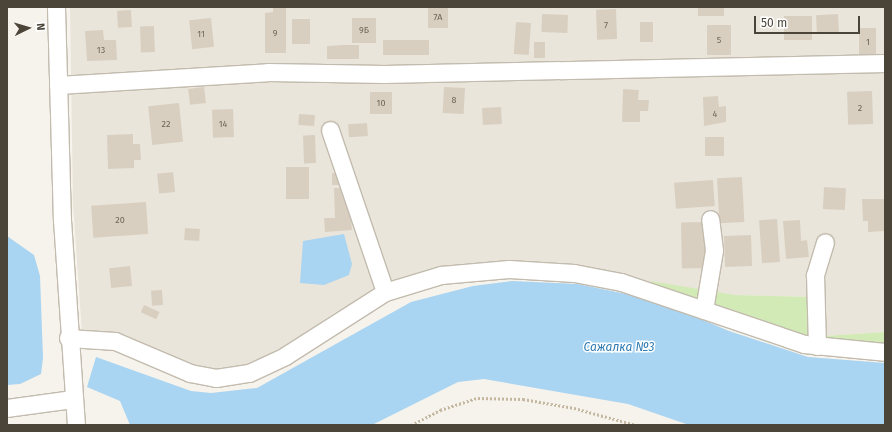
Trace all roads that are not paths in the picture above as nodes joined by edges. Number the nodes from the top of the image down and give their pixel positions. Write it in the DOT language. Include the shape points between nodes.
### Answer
graph roads {
  1 [pos="56,7"];
  2 [pos="885,63"];
  3 [pos="58,85"];
  4 [pos="330,130"];
  5 [pos="710,220"];
  6 [pos="825,242"];
  7 [pos="385,292"];
  8 [pos="704,310"];
  9 [pos="68,338"];
  10 [pos="816,346"];
  11 [pos="885,352"];
  12 [pos="73,399"];
  13 [pos="7,408"];
  14 [pos="76,425"];
  1 -- 3 [label="street"];
  2 -- 3 [label="street" via="392,74 268,72"];
  3 -- 9 [label="street"];
  4 -- 7 [label="street"];
  5 -- 8 [label="street" via="714,250"];
  6 -- 10 [label="street" via="815,275"];
  7 -- 8 [label="street" via="441,275 516,270 574,273 621,282"];
  7 -- 9 [label="street" via="285,356 249,373 216,378 190,373 115,341"];
  8 -- 10 [label="street"];
  9 -- 12 [label="street"];
  10 -- 11 [label="street"];
  12 -- 13 [label="street"];
  12 -- 14 [label="street"];
}
